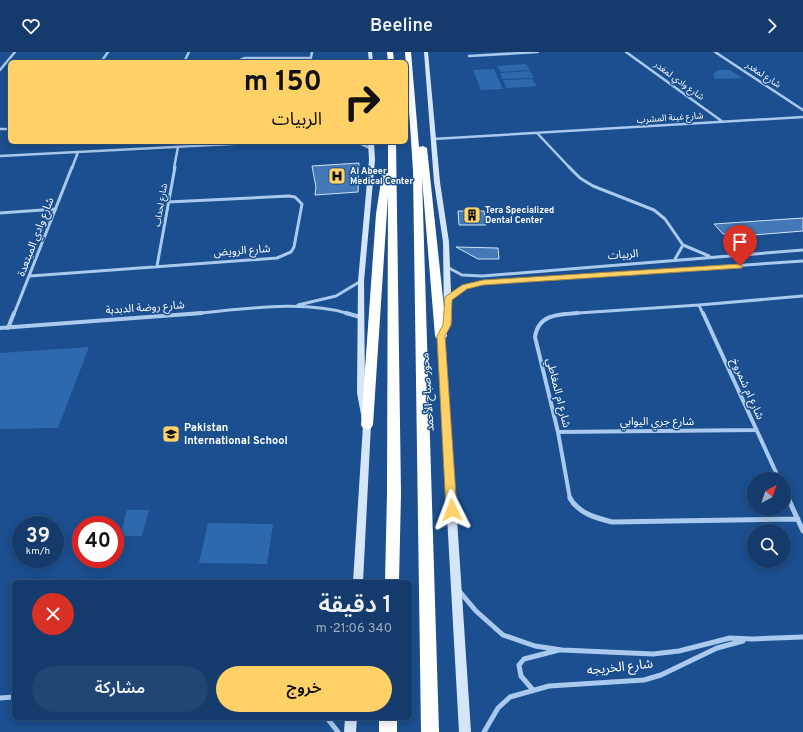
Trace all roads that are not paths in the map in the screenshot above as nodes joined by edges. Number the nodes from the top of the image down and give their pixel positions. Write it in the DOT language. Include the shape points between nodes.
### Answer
graph roads {
  1 [pos="15,52"];
  2 [pos="312,52"];
  3 [pos="408,52"];
  4 [pos="426,52"];
  5 [pos="538,52"];
  6 [pos="626,52"];
  7 [pos="715,52"];
  8 [pos="469,56"];
  9 [pos="311,58"];
  10 [pos="8,60"];
  11 [pos="8,60"];
  12 [pos="242,60"];
  13 [pos="268,60"];
  14 [pos="0,70"];
  15 [pos="803,110"];
  16 [pos="803,117"];
  17 [pos="723,122"];
  18 [pos="415,132"];
  19 [pos="538,134"];
  20 [pos="433,139"];
  21 [pos="228,144"];
  22 [pos="392,144"];
  23 [pos="371,146"];
  24 [pos="178,147"];
  25 [pos="78,152"];
  26 [pos="0,156"];
  27 [pos="392,161"];
  28 [pos="168,202"];
  29 [pos="56,209"];
  30 [pos="0,213"];
  31 [pos="683,245"];
  32 [pos="803,250"];
  33 [pos="712,257"];
  34 [pos="675,259"];
  35 [pos="803,261"];
  36 [pos="157,266"];
  37 [pos="447,266"];
  38 [pos="30,276"];
  39 [pos="361,282"];
  40 [pos="803,296"];
  41 [pos="448,299"];
  42 [pos="699,305"];
  43 [pos="292,306"];
  44 [pos="360,318"];
  45 [pos="0,328"];
  46 [pos="8,328"];
  47 [pos="441,336"];
  48 [pos="367,425"];
  49 [pos="756,430"];
  50 [pos="558,432"];
  51 [pos="776,472"];
  52 [pos="791,504"];
  53 [pos="798,519"];
  54 [pos="803,531"];
  55 [pos="358,580"];
  56 [pos="392,580"];
  57 [pos="457,589"];
  58 [pos="803,637"];
  59 [pos="752,639"];
  60 [pos="562,650"];
  61 [pos="533,690"];
  62 [pos="12,697"];
  63 [pos="0,698"];
  64 [pos="329,720"];
  65 [pos="351,720"];
  66 [pos="388,720"];
  67 [pos="338,732"];
  68 [pos="350,732"];
  69 [pos="388,732"];
  70 [pos="430,732"];
  71 [pos="465,732"];
  72 [pos="484,732"];
  1 -- 11 [label="street"];
  2 -- 9 [label="street"];
  3 -- 18 [label="highway, محور صباح الأحمد"];
  4 -- 20 [label="street, محور صباح الأحمد"];
  5 -- 8 [label="street"];
  6 -- 17 [label="street, شارع وادي لمغدر"];
  7 -- 15 [label="street, شارع لمغدر"];
  9 -- 13 [label="street"];
  10 -- 14 [label="street"];
  12 -- 13 [label="street"];
  16 -- 17 [label="street, شارع غينة المشرب"];
  17 -- 19 [label="street, شارع غينة المشرب"];
  18 -- 47 [label="highway" via="423,147 426,168"];
  18 -- 70 [label="highway, محور صباح الأحمد"];
  19 -- 20 [label="street, شارع غينة المشرب"];
  19 -- 31 [label="street" via="580,178 593,186 654,210 665,220"];
  20 -- 37 [label="street, محور صباح الأحمد"];
  21 -- 24 [label="street"];
  22 -- 27 [label="highway"];
  23 -- 39 [label="street"];
  24 -- 25 [label="street"];
  24 -- 28 [label="street, شارع لحداب"];
  25 -- 26 [label="street"];
  25 -- 29 [label="street, شارع وادي المبتعدة"];
  27 -- 48 [label="highway" via="386,176 381,214"];
  27 -- 56 [label="highway"];
  28 -- 36 [label="street, شارع لحداب"];
  28 -- 36 [label="street, شارع الرويض" via="289,196 295,197 302,204 294,247 291,252 277,258"];
  29 -- 30 [label="street"];
  29 -- 38 [label="street, شارع وادي المبتعدة"];
  31 -- 33 [label="street"];
  31 -- 34 [label="street"];
  32 -- 33 [label="street, الربيات"];
  33 -- 34 [label="street, الربيات"];
  34 -- 37 [label="street, الربيات" via="482,276 462,275"];
  35 -- 41 [label="street, الربيات" via="483,283 464,287"];
  36 -- 38 [label="street, شارع الرويض"];
  37 -- 41 [label="street, محور صباح الأحمد"];
  38 -- 46 [label="street, شارع وادي المبتعدة"];
  39 -- 43 [label="street, شارع روضة الدبدبة" via="336,296"];
  39 -- 44 [label="street"];
  40 -- 42 [label="street, شارع ام المغاطي"];
  41 -- 47 [label="street, محور صباح الأحمد" via="447,325"];
  42 -- 49 [label="street, شارع ام شمروخ"];
  42 -- 50 [label="street, شارع ام المغاطي" via="560,314 541,322 536,329 535,337"];
  43 -- 44 [label="street, شارع روضة الدبدبة" via="331,308"];
  43 -- 46 [label="street, شارع روضة الدبدبة"];
  44 -- 48 [label="street" via="361,393"];
  45 -- 46 [label="street, شارع روضة الدبدبة"];
  47 -- 57 [label="street, محور صباح الأحمد"];
  48 -- 55 [label="street"];
  49 -- 50 [label="street, شارع جري اليوابي"];
  49 -- 51 [label="street, شارع ام شمروخ"];
  50 -- 53 [label="street, شارع ام المغاطي" via="570,499 584,514 612,522"];
  52 -- 53 [label="street"];
  53 -- 54 [label="street"];
  57 -- 60 [label="street, شارع الخريجه" via="503,634 535,646"];
  57 -- 71 [label="street, محور صباح الأحمد"];
  58 -- 59 [label="street, شارع الخريجه"];
  59 -- 60 [label="street, شارع الخريجه" via="730,638 679,651 654,654"];
  59 -- 61 [label="street, شارع الخريجه" via="717,648 661,675 644,680 549,686"];
  60 -- 61 [label="street, شارع الخريجه" via="524,659 519,665 521,676"];
  61 -- 72 [label="street, شارع الخريجه" via="505,700 491,717"];
  62 -- 63 [label="street"];
  64 -- 67 [label="street"];
  65 -- 68 [label="street"];
  66 -- 69 [label="highway"];
}
